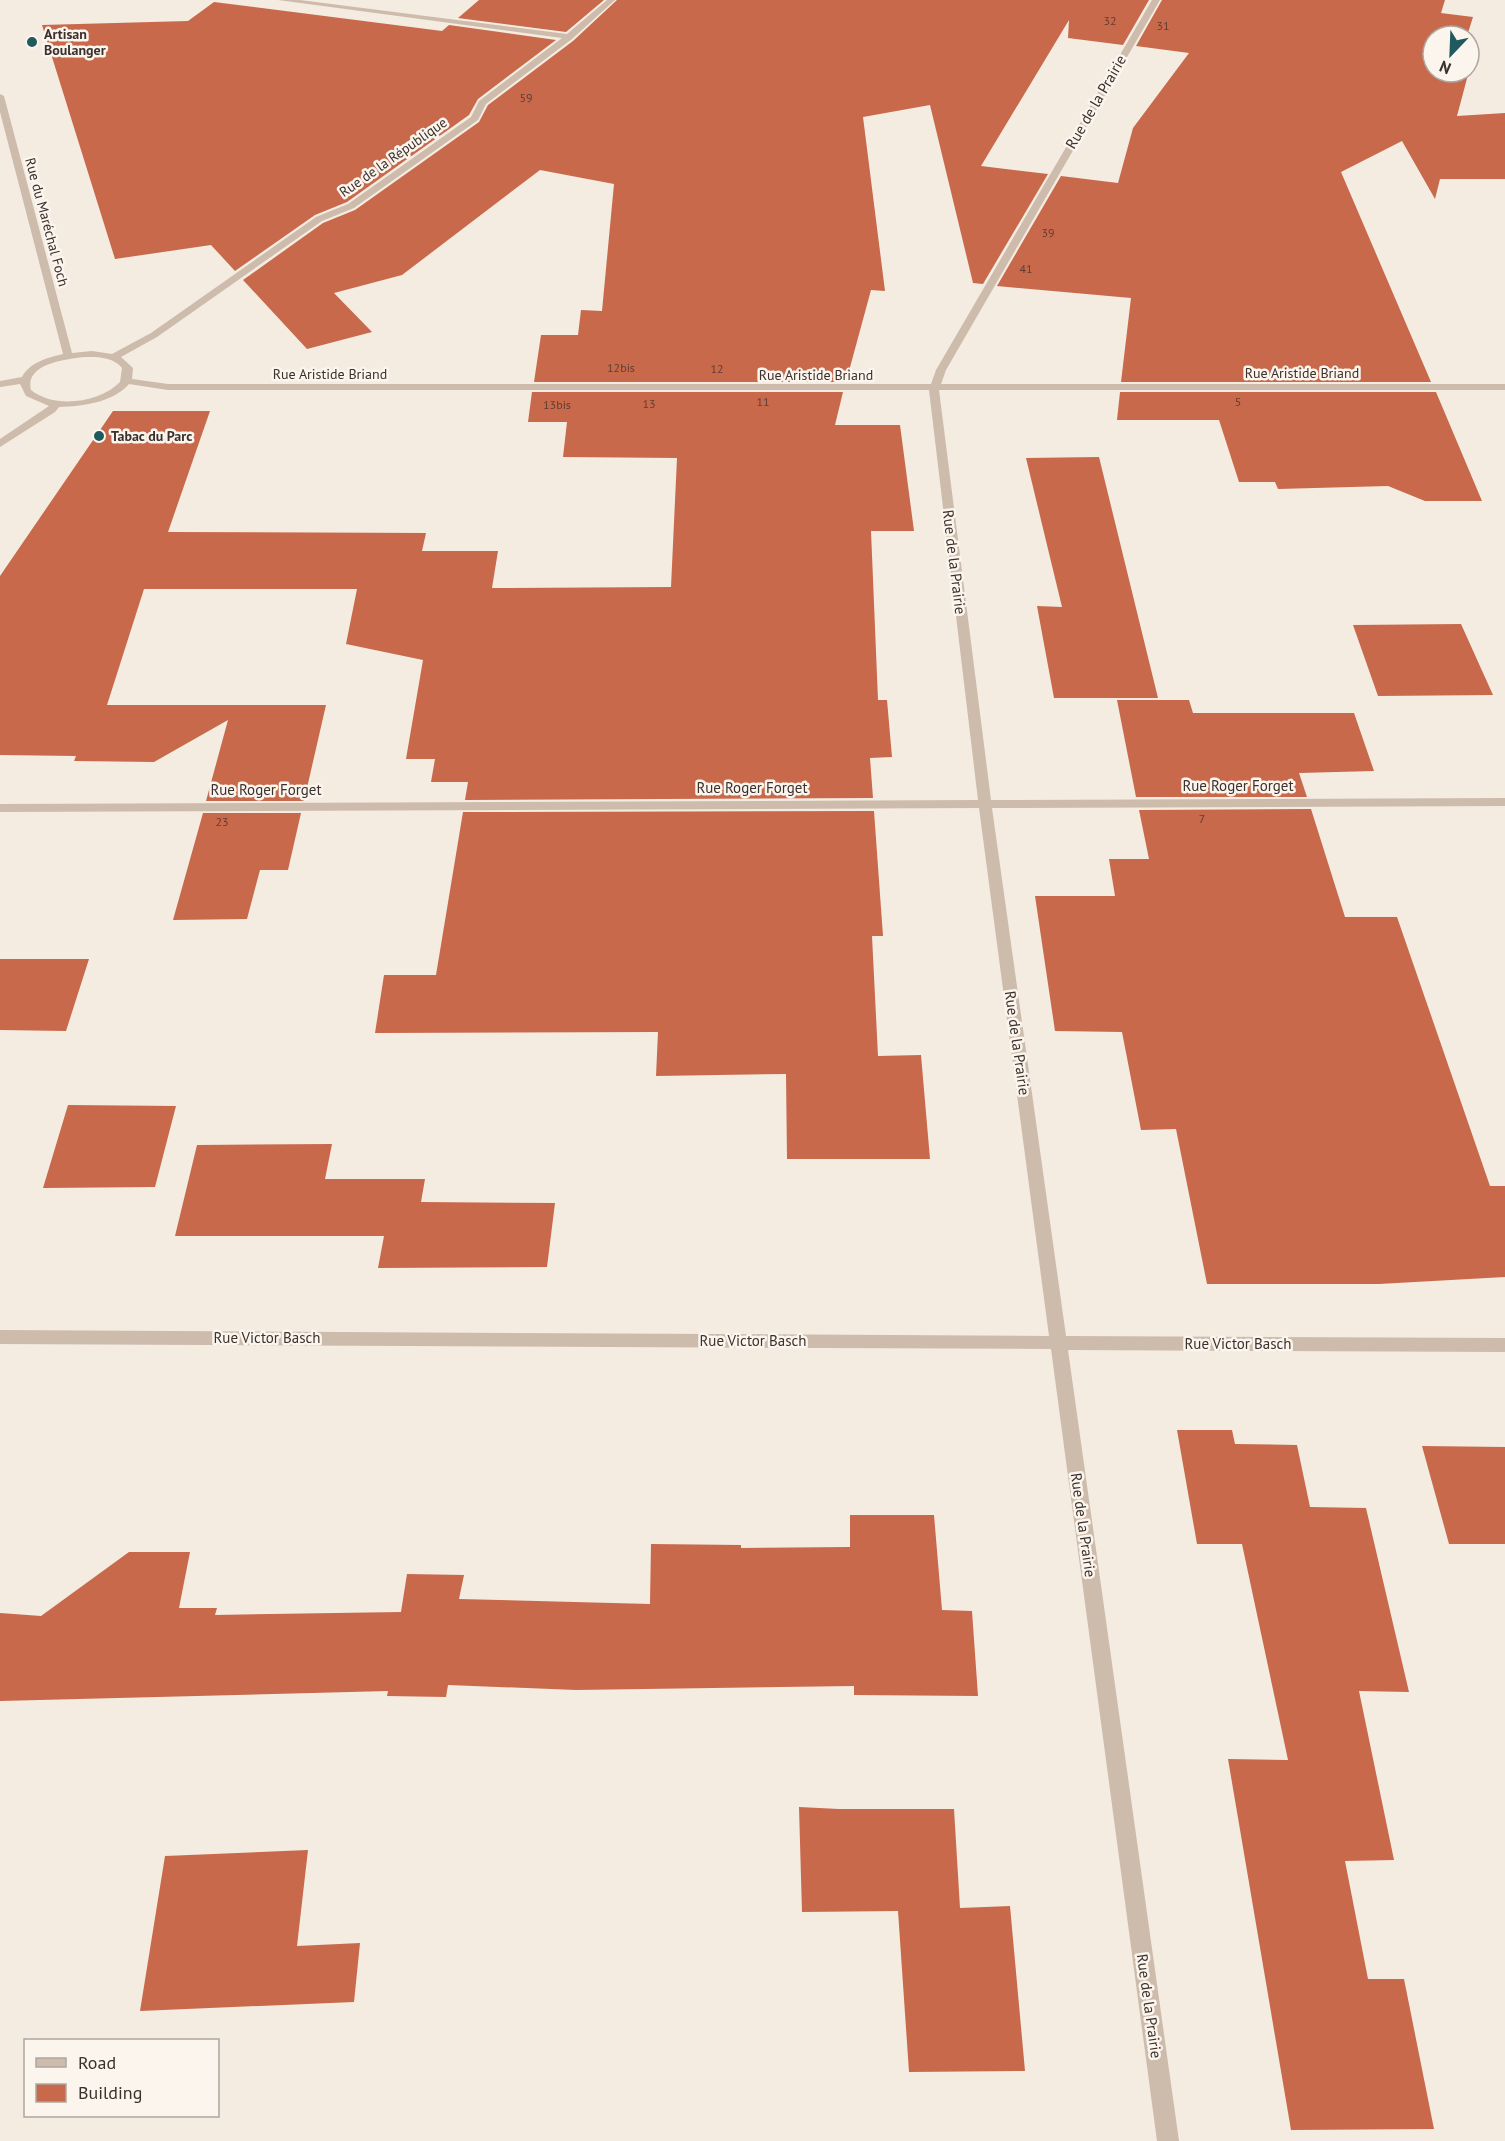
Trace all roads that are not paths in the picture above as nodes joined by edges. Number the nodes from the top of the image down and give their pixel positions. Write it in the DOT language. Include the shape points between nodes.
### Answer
graph roads {
  1 [pos="282,0"];
  2 [pos="611,0"];
  3 [pos="1156,0"];
  4 [pos="569,37"];
  5 [pos="0,96"];
  6 [pos="13,142"];
  7 [pos="0,143"];
  8 [pos="68,356"];
  9 [pos="114,357"];
  10 [pos="25,380"];
  11 [pos="128,381"];
  12 [pos="0,384"];
  13 [pos="1505,387"];
  14 [pos="934,389"];
  15 [pos="57,403"];
  16 [pos="0,444"];
  17 [pos="1505,802"];
  18 [pos="986,804"];
  19 [pos="0,808"];
  20 [pos="0,1337"];
  21 [pos="1058,1342"];
  22 [pos="1505,1345"];
  23 [pos="1168,2141"];
  1 -- 4 [label="street"];
  2 -- 4 [label="street, Rue de la République"];
  3 -- 14 [label="street, Rue de la Prairie" via="940,370"];
  4 -- 9 [label="street, Rue de la République" via="482,103 475,118 351,206 319,219 154,335"];
  5 -- 6 [label="street, Rue du Maréchal Foch"];
  6 -- 7 [label="street"];
  6 -- 8 [label="street, Rue du Maréchal Foch"];
  8 -- 9 [label="street"];
  8 -- 10 [label="street" via="40,365"];
  9 -- 11 [label="street" via="128,367"];
  10 -- 12 [label="street"];
  10 -- 15 [label="street" via="30,395"];
  11 -- 14 [label="street, Rue Aristide Briand" via="168,387"];
  11 -- 15 [label="street" via="99,399"];
  13 -- 14 [label="street, Rue Aristide Briand"];
  14 -- 18 [label="street, Rue de la Prairie"];
  15 -- 16 [label="street"];
  17 -- 18 [label="street, Rue Roger Forget"];
  18 -- 19 [label="street, Rue Roger Forget"];
  18 -- 21 [label="street, Rue de la Prairie"];
  20 -- 21 [label="street, Rue Victor Basch"];
  21 -- 22 [label="street, Rue Victor Basch"];
  21 -- 23 [label="street, Rue de la Prairie"];
}
